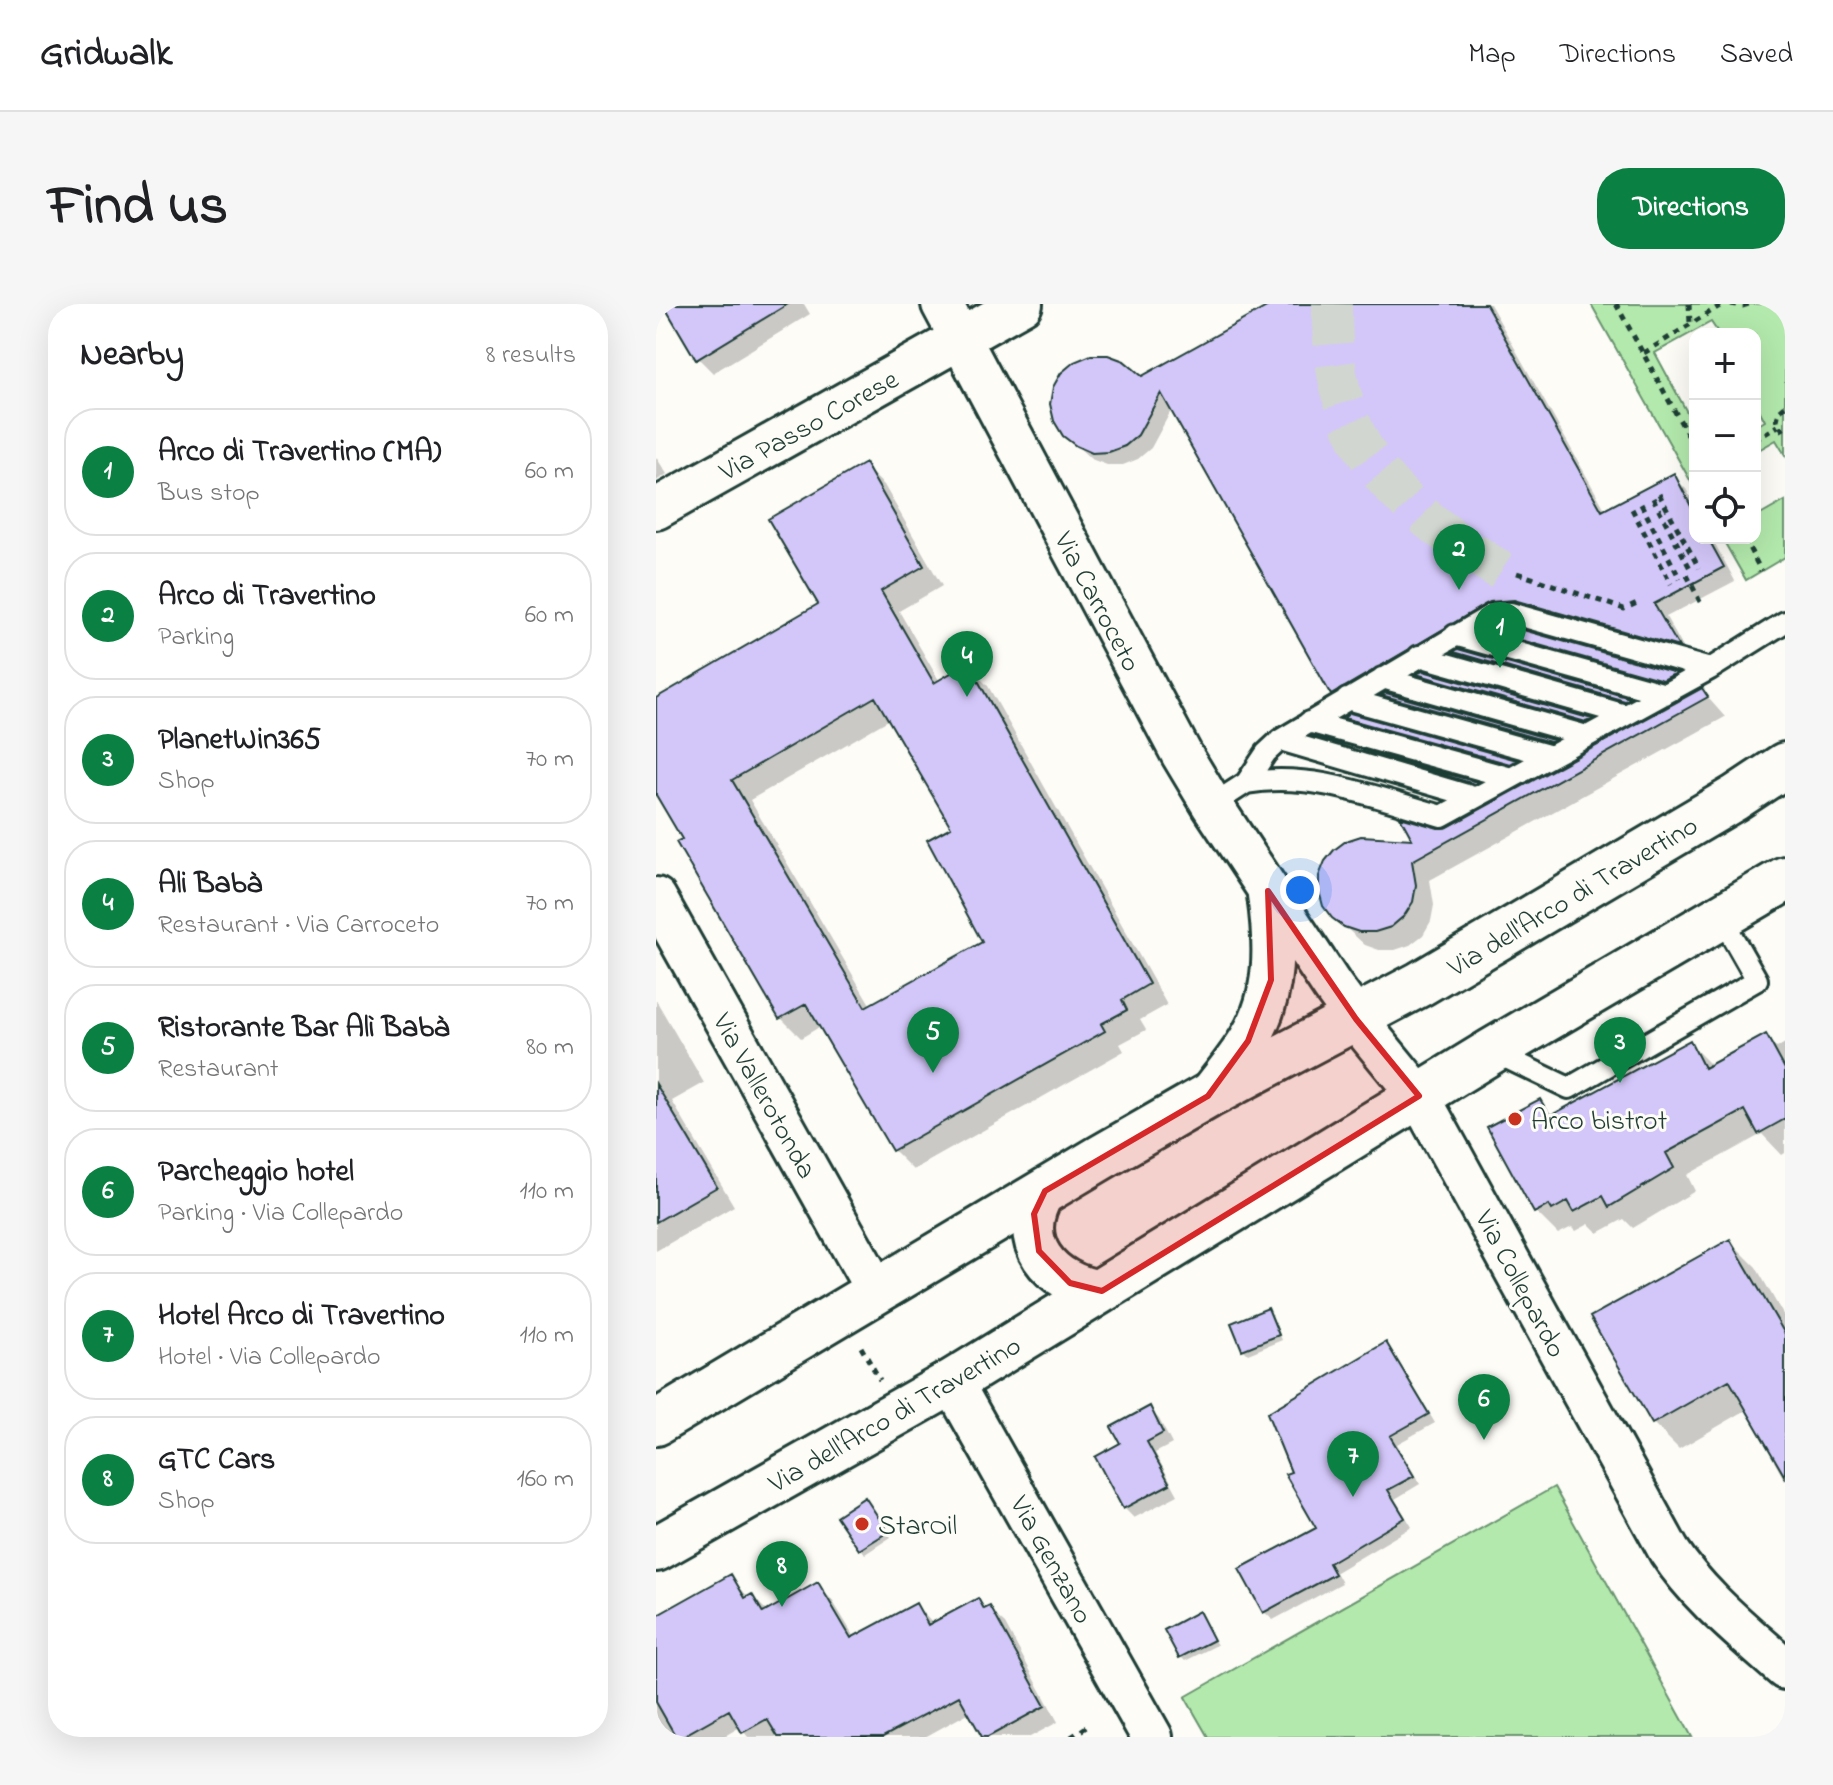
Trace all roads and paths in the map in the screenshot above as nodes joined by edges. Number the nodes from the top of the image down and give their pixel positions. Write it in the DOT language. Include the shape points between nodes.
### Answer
graph roads {
  1 [pos="942,304"];
  2 [pos="1022,304"];
  3 [pos="1616,304"];
  4 [pos="1689,304"];
  5 [pos="1723,304"];
  6 [pos="1731,304"];
  7 [pos="1749,304"];
  8 [pos="1690,324"];
  9 [pos="961,338"];
  10 [pos="1644,353"];
  11 [pos="1785,406"];
  12 [pos="1778,426"];
  13 [pos="1785,434"];
  14 [pos="1761,436"];
  15 [pos="1689,437"];
  16 [pos="1659,494"];
  17 [pos="1653,498"];
  18 [pos="1641,504"];
  19 [pos="656,509"];
  20 [pos="1632,509"];
  21 [pos="1747,544"];
  22 [pos="1699,568"];
  23 [pos="1761,571"];
  24 [pos="1517,573"];
  25 [pos="1680,579"];
  26 [pos="1671,584"];
  27 [pos="1641,601"];
  28 [pos="1702,606"];
  29 [pos="1785,622"];
  30 [pos="1455,635"];
  31 [pos="1419,656"];
  32 [pos="1710,669"];
  33 [pos="1382,678"];
  34 [pos="1665,694"];
  35 [pos="1347,699"];
  36 [pos="1626,715"];
  37 [pos="1309,722"];
  38 [pos="1587,736"];
  39 [pos="1280,740"];
  40 [pos="1551,756"];
  41 [pos="1785,765"];
  42 [pos="1511,778"];
  43 [pos="1246,783"];
  44 [pos="1474,797"];
  45 [pos="1212,805"];
  46 [pos="1785,879"];
  47 [pos="1268,891"];
  48 [pos="656,898"];
  49 [pos="1721,917"];
  50 [pos="1356,1019"];
  51 [pos="1492,1051"];
  52 [pos="1208,1096"];
  53 [pos="1419,1096"];
  54 [pos="1045,1191"];
  55 [pos="1102,1291"];
  56 [pos="877,1292"];
  57 [pos="856,1340"];
  58 [pos="952,1382"];
  59 [pos="884,1388"];
  60 [pos="656,1423"];
  61 [pos="665,1535"];
  62 [pos="1785,1669"];
  63 [pos="1088,1726"];
  64 [pos="1071,1737"];
  65 [pos="1152,1737"];
  1 -- 9 [label="street, Via Carroceto"];
  2 -- 9 [label="street, Via Passo Corese"];
  3 -- 10 [label="path"];
  4 -- 8 [label="path"];
  5 -- 8 [label="path"];
  6 -- 7 [label="path"];
  8 -- 10 [label="path"];
  9 -- 19 [label="street, Via Passo Corese"];
  9 -- 45 [label="street, Via Carroceto"];
  10 -- 15 [label="path"];
  11 -- 12 [label="path"];
  12 -- 13 [label="path"];
  12 -- 14 [label="path"];
  16 -- 22 [label="path"];
  17 -- 28 [label="path"];
  18 -- 25 [label="path"];
  20 -- 26 [label="path"];
  21 -- 23 [label="path"];
  24 -- 27 [label="path" via="1624,609"];
  29 -- 32 [label="lane"];
  30 -- 31 [label="lane"];
  30 -- 32 [label="lane" via="1491,615 1510,613"];
  30 -- 34 [label="lane"];
  31 -- 33 [label="lane"];
  31 -- 36 [label="lane"];
  32 -- 34 [label="lane"];
  33 -- 35 [label="lane"];
  33 -- 38 [label="lane"];
  34 -- 36 [label="lane"];
  35 -- 37 [label="lane"];
  35 -- 40 [label="lane"];
  36 -- 38 [label="lane"];
  37 -- 39 [label="lane"];
  37 -- 42 [label="lane"];
  38 -- 40 [label="lane"];
  39 -- 43 [label="lane"];
  39 -- 44 [label="lane"];
  40 -- 42 [label="lane"];
  41 -- 50 [label="main road, Via dell'Arco di Travertino"];
  42 -- 44 [label="lane"];
  43 -- 44 [label="lane" via="1281,778 1317,782 1442,816"];
  43 -- 45 [label="lane"];
  45 -- 47 [label="street, Via Carroceto"];
  46 -- 49 [label="main road, Via dell'Arco di Travertino"];
  47 -- 50 [label="street, Via Carroceto"];
  47 -- 52 [label="street, Via Carroceto" via="1274,939 1267,1001 1248,1041"];
  48 -- 56 [label="street, Via Vallerotonda"];
  49 -- 51 [label="main road, Via dell'Arco di Travertino"];
  49 -- 51 [label="lane" via="1757,980 1569,1088"];
  50 -- 52 [label="main road, Via dell'Arco di Travertino"];
  50 -- 53 [label="street"];
  51 -- 53 [label="main road, Via dell'Arco di Travertino"];
  52 -- 54 [label="main road, Via dell'Arco di Travertino"];
  53 -- 55 [label="main road, Via dell'Arco di Travertino"];
  53 -- 62 [label="street, Via Collepardo" via="1669,1551 1718,1610"];
  54 -- 55 [label="street" via="1034,1214 1039,1251 1051,1270 1070,1283"];
  54 -- 56 [label="main road, Via dell'Arco di Travertino"];
  55 -- 58 [label="main road, Via dell'Arco di Travertino"];
  56 -- 60 [label="main road, Via dell'Arco di Travertino"];
  57 -- 59 [label="path"];
  58 -- 61 [label="main road, Via dell'Arco di Travertino"];
  58 -- 65 [label="street, Via Genzano"];
  63 -- 64 [label="path"];
}
